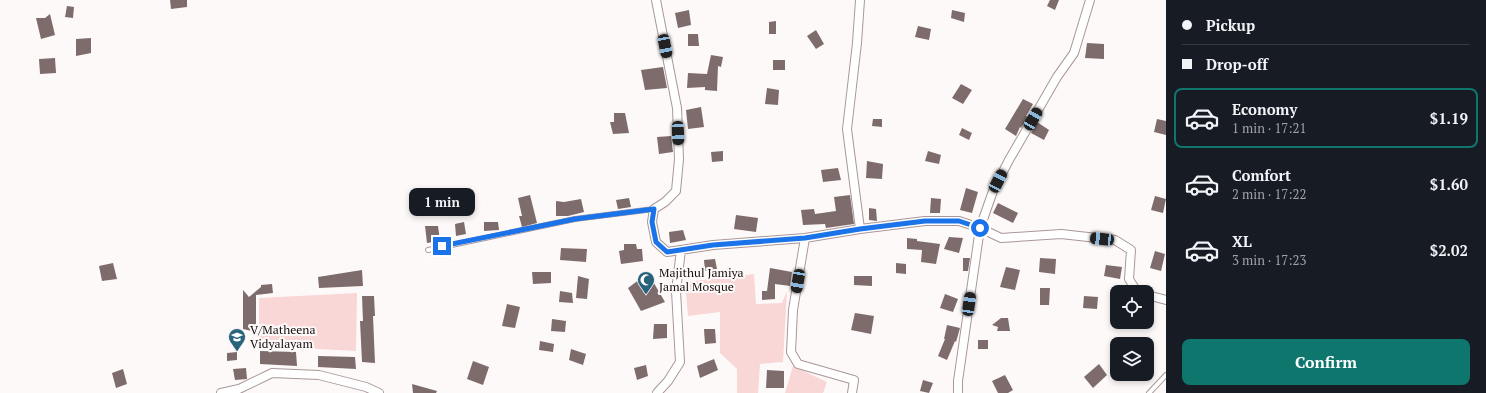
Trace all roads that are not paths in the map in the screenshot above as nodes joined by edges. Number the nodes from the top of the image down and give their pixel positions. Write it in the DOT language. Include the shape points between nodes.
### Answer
graph roads {
  1 [pos="656,0"];
  2 [pos="860,0"];
  3 [pos="1090,0"];
  4 [pos="654,209"];
  5 [pos="980,228"];
  6 [pos="860,229"];
  7 [pos="805,238"];
  8 [pos="428,250"];
  9 [pos="680,250"];
  10 [pos="1133,285"];
  11 [pos="1154,297"];
  12 [pos="1166,300"];
  13 [pos="1166,375"];
  14 [pos="366,390"];
  15 [pos="221,393"];
  16 [pos="379,393"];
  17 [pos="657,393"];
  18 [pos="852,393"];
  19 [pos="958,393"];
  20 [pos="1149,393"];
  1 -- 4 [label="street" via="677,108 679,159 676,191"];
  2 -- 6 [label="street" via="847,129"];
  3 -- 5 [label="street" via="1074,53 1057,77 1009,160 993,191"];
  4 -- 8 [label="lane" via="575,219"];
  4 -- 9 [label="street" via="652,222 656,242 667,252"];
  5 -- 6 [label="street" via="959,221 925,221"];
  5 -- 10 [label="street" via="1001,238 1061,234 1115,240 1131,250 1129,279"];
  5 -- 19 [label="street"];
  6 -- 7 [label="street"];
  7 -- 9 [label="street"];
  7 -- 18 [label="street" via="793,310 791,352 798,364 854,380"];
  9 -- 17 [label="street" via="676,291 680,362"];
  11 -- 12 [label="street"];
  13 -- 20 [label="lane"];
  14 -- 15 [label="street" via="320,376 272,373 239,389"];
  14 -- 16 [label="street"];
}
